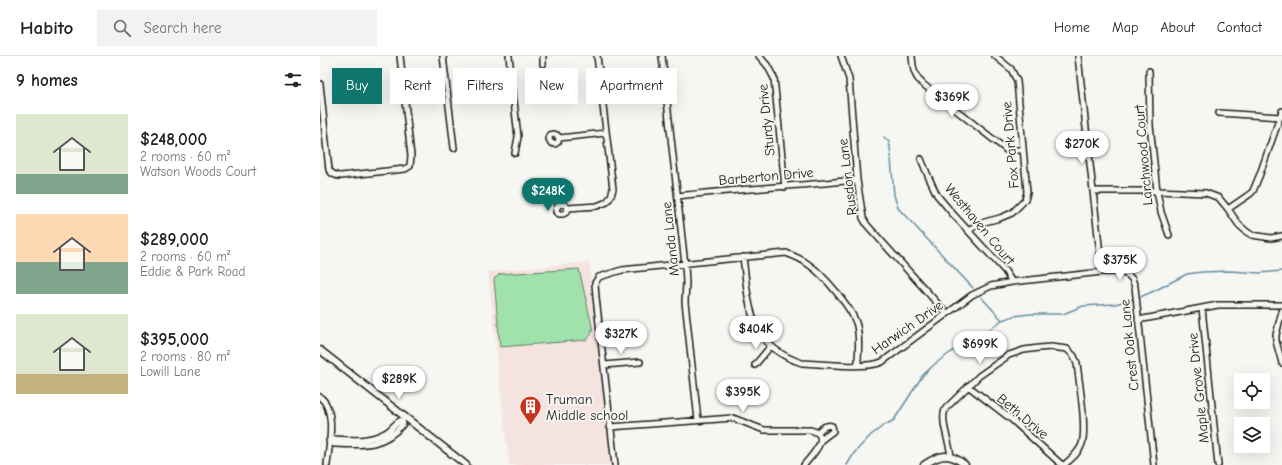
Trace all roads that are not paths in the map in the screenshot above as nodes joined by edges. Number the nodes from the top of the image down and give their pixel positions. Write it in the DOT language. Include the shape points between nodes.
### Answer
graph roads {
  1 [pos="400,56"];
  2 [pos="443,56"];
  3 [pos="509,56"];
  4 [pos="543,56"];
  5 [pos="597,56"];
  6 [pos="662,56"];
  7 [pos="758,56"];
  8 [pos="841,56"];
  9 [pos="912,56"];
  10 [pos="995,56"];
  11 [pos="1078,56"];
  12 [pos="544,64"];
  13 [pos="1149,71"];
  14 [pos="320,84"];
  15 [pos="1282,111"];
  16 [pos="1219,113"];
  17 [pos="1281,117"];
  18 [pos="606,133"];
  19 [pos="559,138"];
  20 [pos="454,148"];
  21 [pos="1022,150"];
  22 [pos="515,153"];
  23 [pos="921,160"];
  24 [pos="857,180"];
  25 [pos="785,187"];
  26 [pos="1093,191"];
  27 [pos="1157,191"];
  28 [pos="678,196"];
  29 [pos="568,208"];
  30 [pos="1228,209"];
  31 [pos="969,231"];
  32 [pos="1169,235"];
  33 [pos="1282,236"];
  34 [pos="743,257"];
  35 [pos="685,265"];
  36 [pos="1102,272"];
  37 [pos="1012,282"];
  38 [pos="1282,305"];
  39 [pos="1202,308"];
  40 [pos="1282,311"];
  41 [pos="947,314"];
  42 [pos="1138,320"];
  43 [pos="770,347"];
  44 [pos="320,350"];
  45 [pos="640,362"];
  46 [pos="1282,363"];
  47 [pos="604,365"];
  48 [pos="755,365"];
  49 [pos="858,366"];
  50 [pos="968,386"];
  51 [pos="320,397"];
  52 [pos="403,418"];
  53 [pos="698,420"];
  54 [pos="610,427"];
  55 [pos="818,432"];
  56 [pos="821,440"];
  57 [pos="330,441"];
  58 [pos="951,456"];
  59 [pos="326,465"];
  60 [pos="466,465"];
  61 [pos="615,465"];
  62 [pos="804,465"];
  63 [pos="924,465"];
  64 [pos="965,465"];
  65 [pos="1063,465"];
  66 [pos="1154,465"];
  67 [pos="1218,465"];
  1 -- 14 [label="street" via="410,156 410,166 405,169 341,176 331,172"];
  2 -- 20 [label="street"];
  3 -- 22 [label="street" via="518,137"];
  4 -- 12 [label="street"];
  5 -- 18 [label="street"];
  6 -- 28 [label="street, Manda Lane"];
  7 -- 25 [label="street, Sturdy Drive" via="774,78"];
  8 -- 24 [label="street, Rusdon Lane" via="849,79"];
  9 -- 21 [label="street" via="918,80 1003,148"];
  10 -- 21 [label="street, Fox Park Drive" via="1011,69 1017,81"];
  11 -- 26 [label="street"];
  13 -- 27 [label="street, Larchwood Court" via="1150,125"];
  15 -- 17 [label="street"];
  16 -- 17 [label="street"];
  17 -- 30 [label="street" via="1253,191"];
  18 -- 19 [label="street"];
  18 -- 29 [label="street" via="613,189 608,202 597,206"];
  21 -- 31 [label="street, Fox Park Drive" via="1027,192 1024,200 1012,212 978,224"];
  23 -- 31 [label="street, Westhaven Court" via="937,195"];
  24 -- 25 [label="street, Barberton Drive"];
  24 -- 41 [label="street, Rusdon Lane" via="863,218 867,225"];
  25 -- 28 [label="street, Barberton Drive"];
  26 -- 27 [label="street"];
  26 -- 36 [label="street"];
  27 -- 30 [label="street" via="1206,192 1219,198"];
  27 -- 32 [label="street, Larchwood Court"];
  28 -- 35 [label="street, Manda Lane"];
  30 -- 33 [label="street" via="1239,224 1252,235 1272,238"];
  31 -- 37 [label="street, Westhaven Court"];
  34 -- 35 [label="street"];
  34 -- 43 [label="street, Harwich Drive" via="752,318"];
  34 -- 49 [label="street" via="786,253 802,259 815,270 853,314 858,329"];
  35 -- 47 [label="street" via="622,270 599,277 595,283"];
  35 -- 53 [label="street, Manda Lane" via="685,302"];
  36 -- 37 [label="street, Harwich Drive"];
  36 -- 42 [label="street, Crest Oak Lane" via="1121,272 1132,279"];
  37 -- 41 [label="street, Harwich Drive" via="991,286 972,295"];
  38 -- 39 [label="street" via="1232,304"];
  39 -- 42 [label="street"];
  39 -- 67 [label="street, Maple Grove Drive"];
  40 -- 46 [label="street" via="1276,335"];
  41 -- 49 [label="street, Harwich Drive" via="882,362"];
  42 -- 66 [label="street, Crest Oak Lane"];
  43 -- 48 [label="street"];
  43 -- 49 [label="street, Harwich Drive" via="802,363"];
  44 -- 52 [label="street"];
  45 -- 47 [label="street"];
  47 -- 54 [label="street"];
  50 -- 58 [label="street" via="944,411 944,425"];
  50 -- 65 [label="street, Beth Drive" via="1011,419"];
  50 -- 65 [label="street" via="1009,355 1024,350 1052,347 1067,349 1077,363 1084,426 1079,450"];
  51 -- 57 [label="street" via="326,403 330,415"];
  52 -- 57 [label="street" via="403,424 398,430 377,443 334,444"];
  52 -- 60 [label="street"];
  53 -- 54 [label="street"];
  53 -- 55 [label="street" via="733,418 764,430"];
  54 -- 61 [label="street"];
  55 -- 56 [label="street"];
  55 -- 56 [label="street" via="825,426 832,426 833,431"];
  56 -- 62 [label="street"];
  57 -- 59 [label="street"];
  58 -- 63 [label="street" via="939,457"];
  58 -- 64 [label="street"];
}
